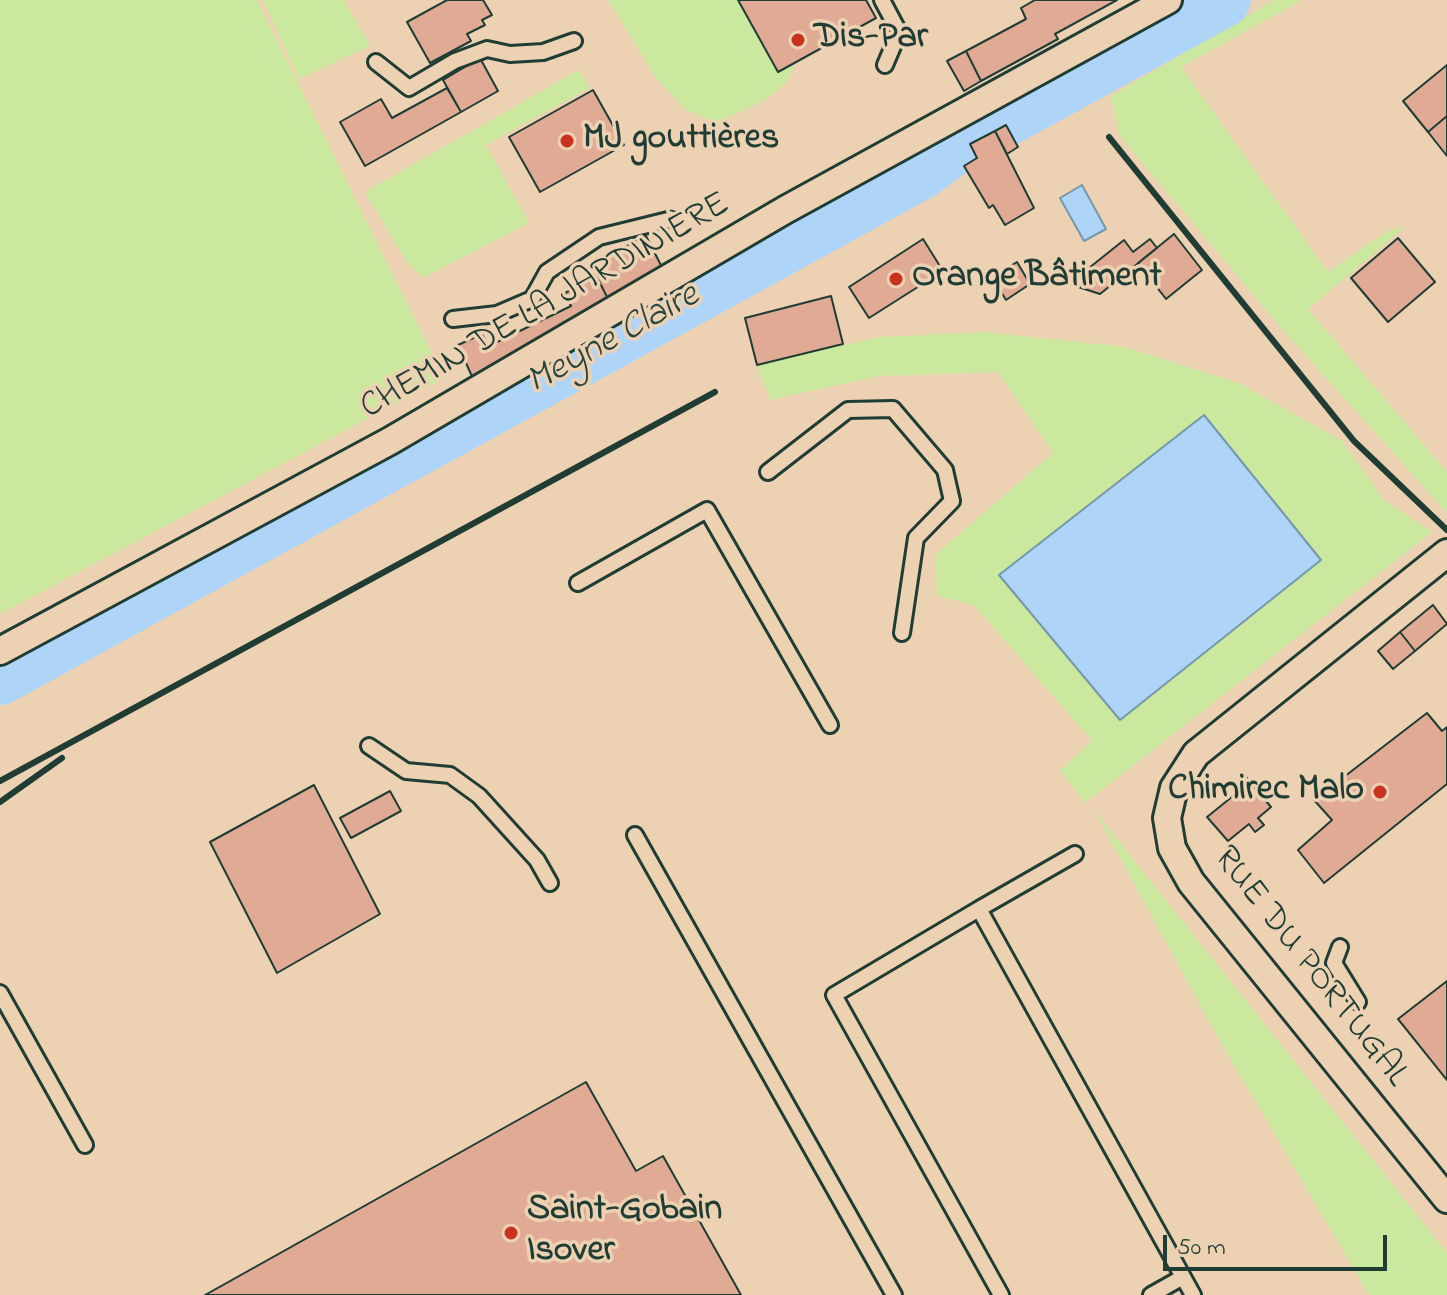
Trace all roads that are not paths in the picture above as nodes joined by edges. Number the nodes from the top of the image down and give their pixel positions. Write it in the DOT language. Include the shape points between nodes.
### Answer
graph roads {
  1 [pos="882,0"];
  2 [pos="1152,4"];
  3 [pos="574,41"];
  4 [pos="376,62"];
  5 [pos="885,65"];
  6 [pos="668,220"];
  7 [pos="453,319"];
  8 [pos="768,472"];
  9 [pos="1447,553"];
  10 [pos="578,583"];
  11 [pos="902,633"];
  12 [pos="0,651"];
  13 [pos="830,725"];
  14 [pos="369,746"];
  15 [pos="635,835"];
  16 [pos="1075,854"];
  17 [pos="550,883"];
  18 [pos="979,909"];
  19 [pos="1340,947"];
  20 [pos="0,993"];
  21 [pos="1358,1002"];
  22 [pos="85,1145"];
  23 [pos="1447,1199"];
  24 [pos="1183,1277"];
  25 [pos="894,1295"];
  26 [pos="1001,1295"];
  27 [pos="1151,1295"];
  28 [pos="1193,1295"];
  1 -- 5 [label="lane" via="899,32"];
  2 -- 12 [label="street, CHEMIN DE LA JARDINIÈRE" via="390,441"];
  3 -- 4 [label="lane" via="543,52 487,49 409,88"];
  6 -- 7 [label="lane" via="599,237 547,272 532,299 497,314"];
  8 -- 11 [label="lane" via="848,410 893,409 945,470 952,501 916,538"];
  9 -- 23 [label="street, RUE DU PORTUGAL" via="1196,754 1174,788 1167,818 1172,848 1191,882"];
  10 -- 13 [label="lane" via="707,510"];
  14 -- 17 [label="lane" via="406,771 450,775 479,796 537,860"];
  15 -- 25 [label="lane"];
  16 -- 18 [label="lane"];
  18 -- 24 [label="lane"];
  18 -- 26 [label="lane" via="834,995"];
  19 -- 21 [label="lane" via="1334,963"];
  20 -- 22 [label="lane"];
  24 -- 27 [label="lane"];
  24 -- 28 [label="lane"];
}
